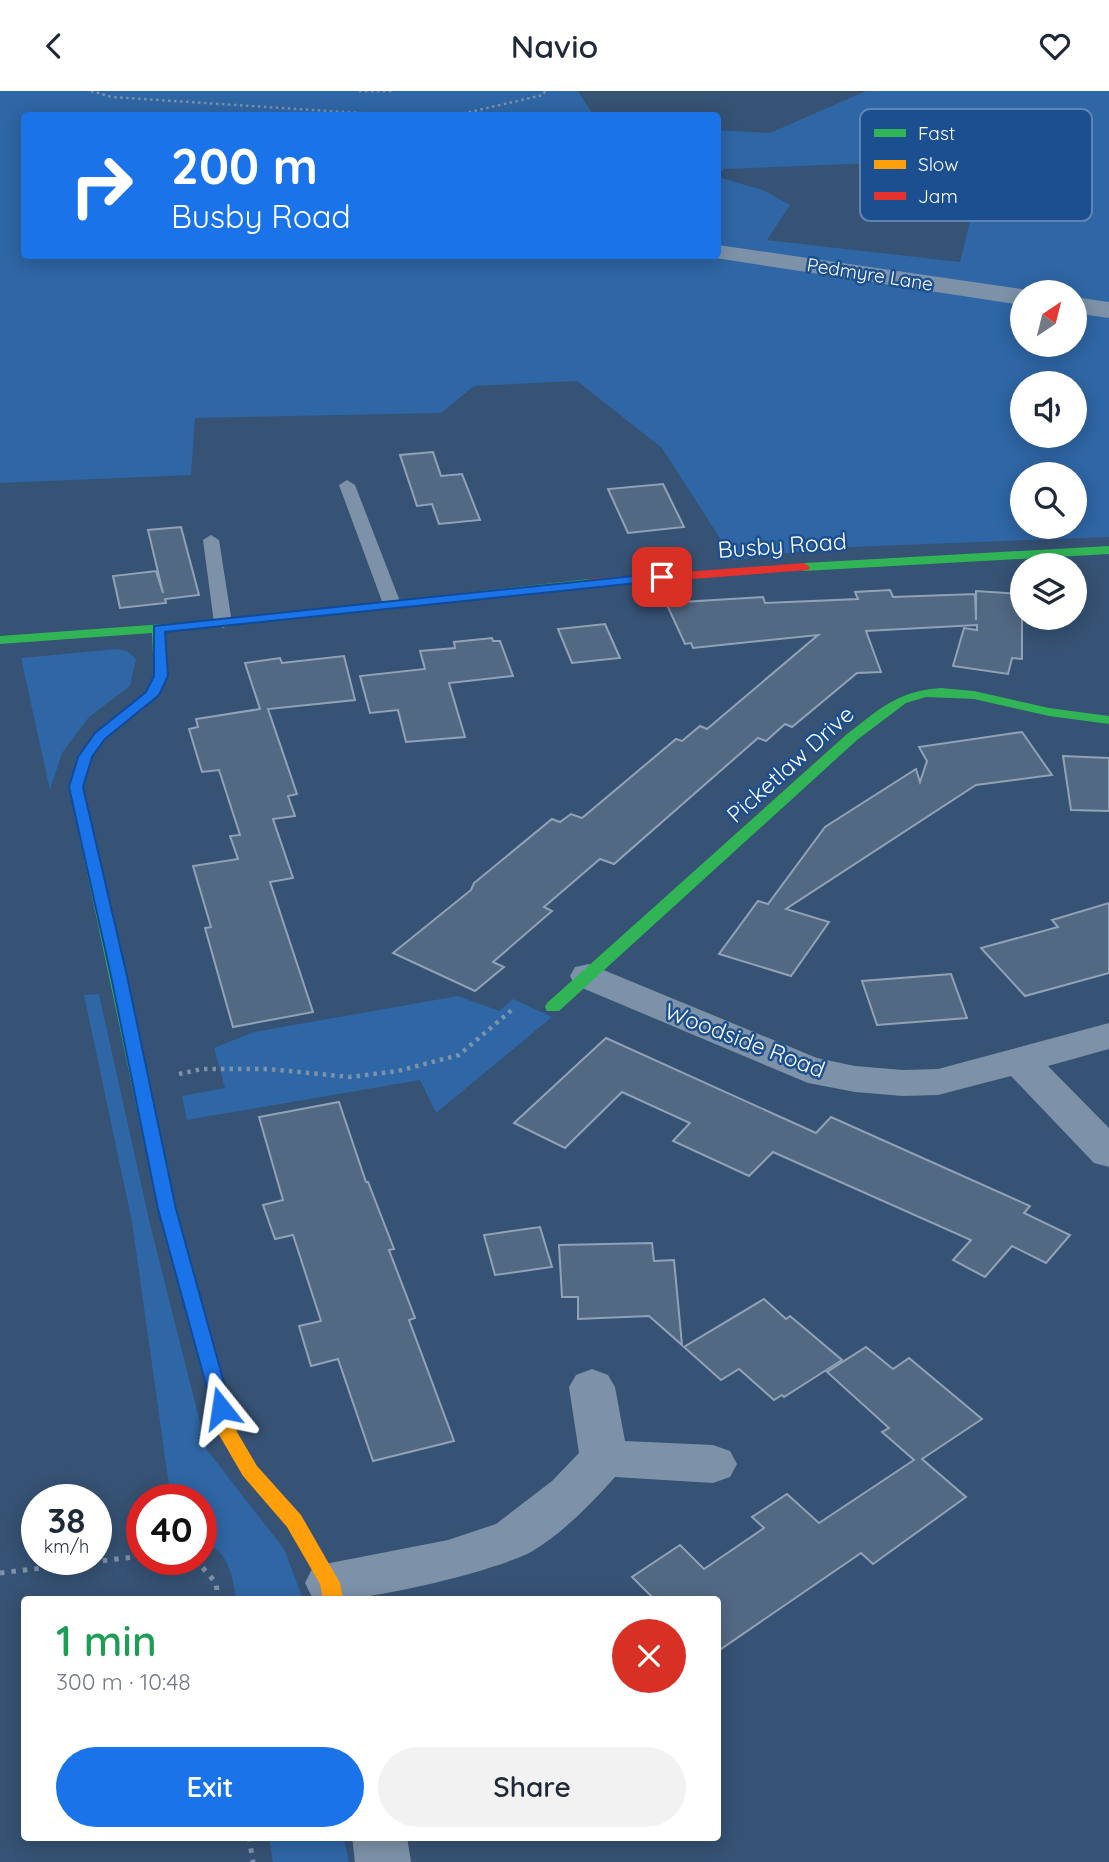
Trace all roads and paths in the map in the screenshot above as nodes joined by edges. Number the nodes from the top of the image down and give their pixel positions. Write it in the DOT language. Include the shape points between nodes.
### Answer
graph roads {
  1 [pos="92,91"];
  2 [pos="359,91"];
  3 [pos="392,91"];
  4 [pos="545,91"];
  5 [pos="344,112"];
  6 [pos="473,112"];
  7 [pos="721,251"];
  8 [pos="1010,295"];
  9 [pos="1087,307"];
  10 [pos="1109,310"];
  11 [pos="346,485"];
  12 [pos="211,540"];
  13 [pos="1109,550"];
  14 [pos="392,604"];
  15 [pos="223,623"];
  16 [pos="158,629"];
  17 [pos="0,640"];
  18 [pos="1109,720"];
  19 [pos="589,976"];
  20 [pos="553,1007"];
  21 [pos="1109,1036"];
  22 [pos="1021,1062"];
  23 [pos="141,1080"];
  24 [pos="1109,1153"];
  25 [pos="592,1387"];
  26 [pos="604,1458"];
  27 [pos="713,1464"];
  28 [pos="126,1558"];
  29 [pos="0,1573"];
  30 [pos="209,1575"];
  31 [pos="331,1591"];
  32 [pos="218,1596"];
  33 [pos="250,1841"];
  34 [pos="380,1841"];
  35 [pos="253,1862"];
  36 [pos="383,1862"];
  1 -- 5 [label="path" via="112,97"];
  2 -- 3 [label="path"];
  4 -- 6 [label="path"];
  7 -- 8 [label="street, Pedmyre Lane"];
  9 -- 10 [label="street"];
  11 -- 14 [label="lane"];
  12 -- 15 [label="lane"];
  13 -- 14 [label="street, Busby Road" via="771,567"];
  14 -- 15 [label="street, Busby Road"];
  15 -- 16 [label="street, Busby Road"];
  16 -- 17 [label="street, Busby Road"];
  16 -- 23 [label="street" via="161,676 152,695 100,736 85,757 76,787"];
  18 -- 19 [label="street, Picketlaw Drive" via="933,691 893,704"];
  19 -- 20 [label="street, Picketlaw Drive"];
  19 -- 22 [label="street, Woodside Road" via="808,1070 855,1079 938,1082"];
  20 -- 23 [label="path" via="524,1000 459,1055 398,1071 350,1077 268,1069 202,1069"];
  21 -- 22 [label="street, Woodside Road"];
  22 -- 24 [label="street"];
  23 -- 31 [label="street" via="167,1209 228,1433 250,1471 294,1521"];
  25 -- 26 [label="street"];
  26 -- 27 [label="street"];
  26 -- 31 [label="street" via="569,1495 513,1538"];
  28 -- 29 [label="path"];
  30 -- 32 [label="path"];
  33 -- 35 [label="path"];
  34 -- 36 [label="street"];
}
